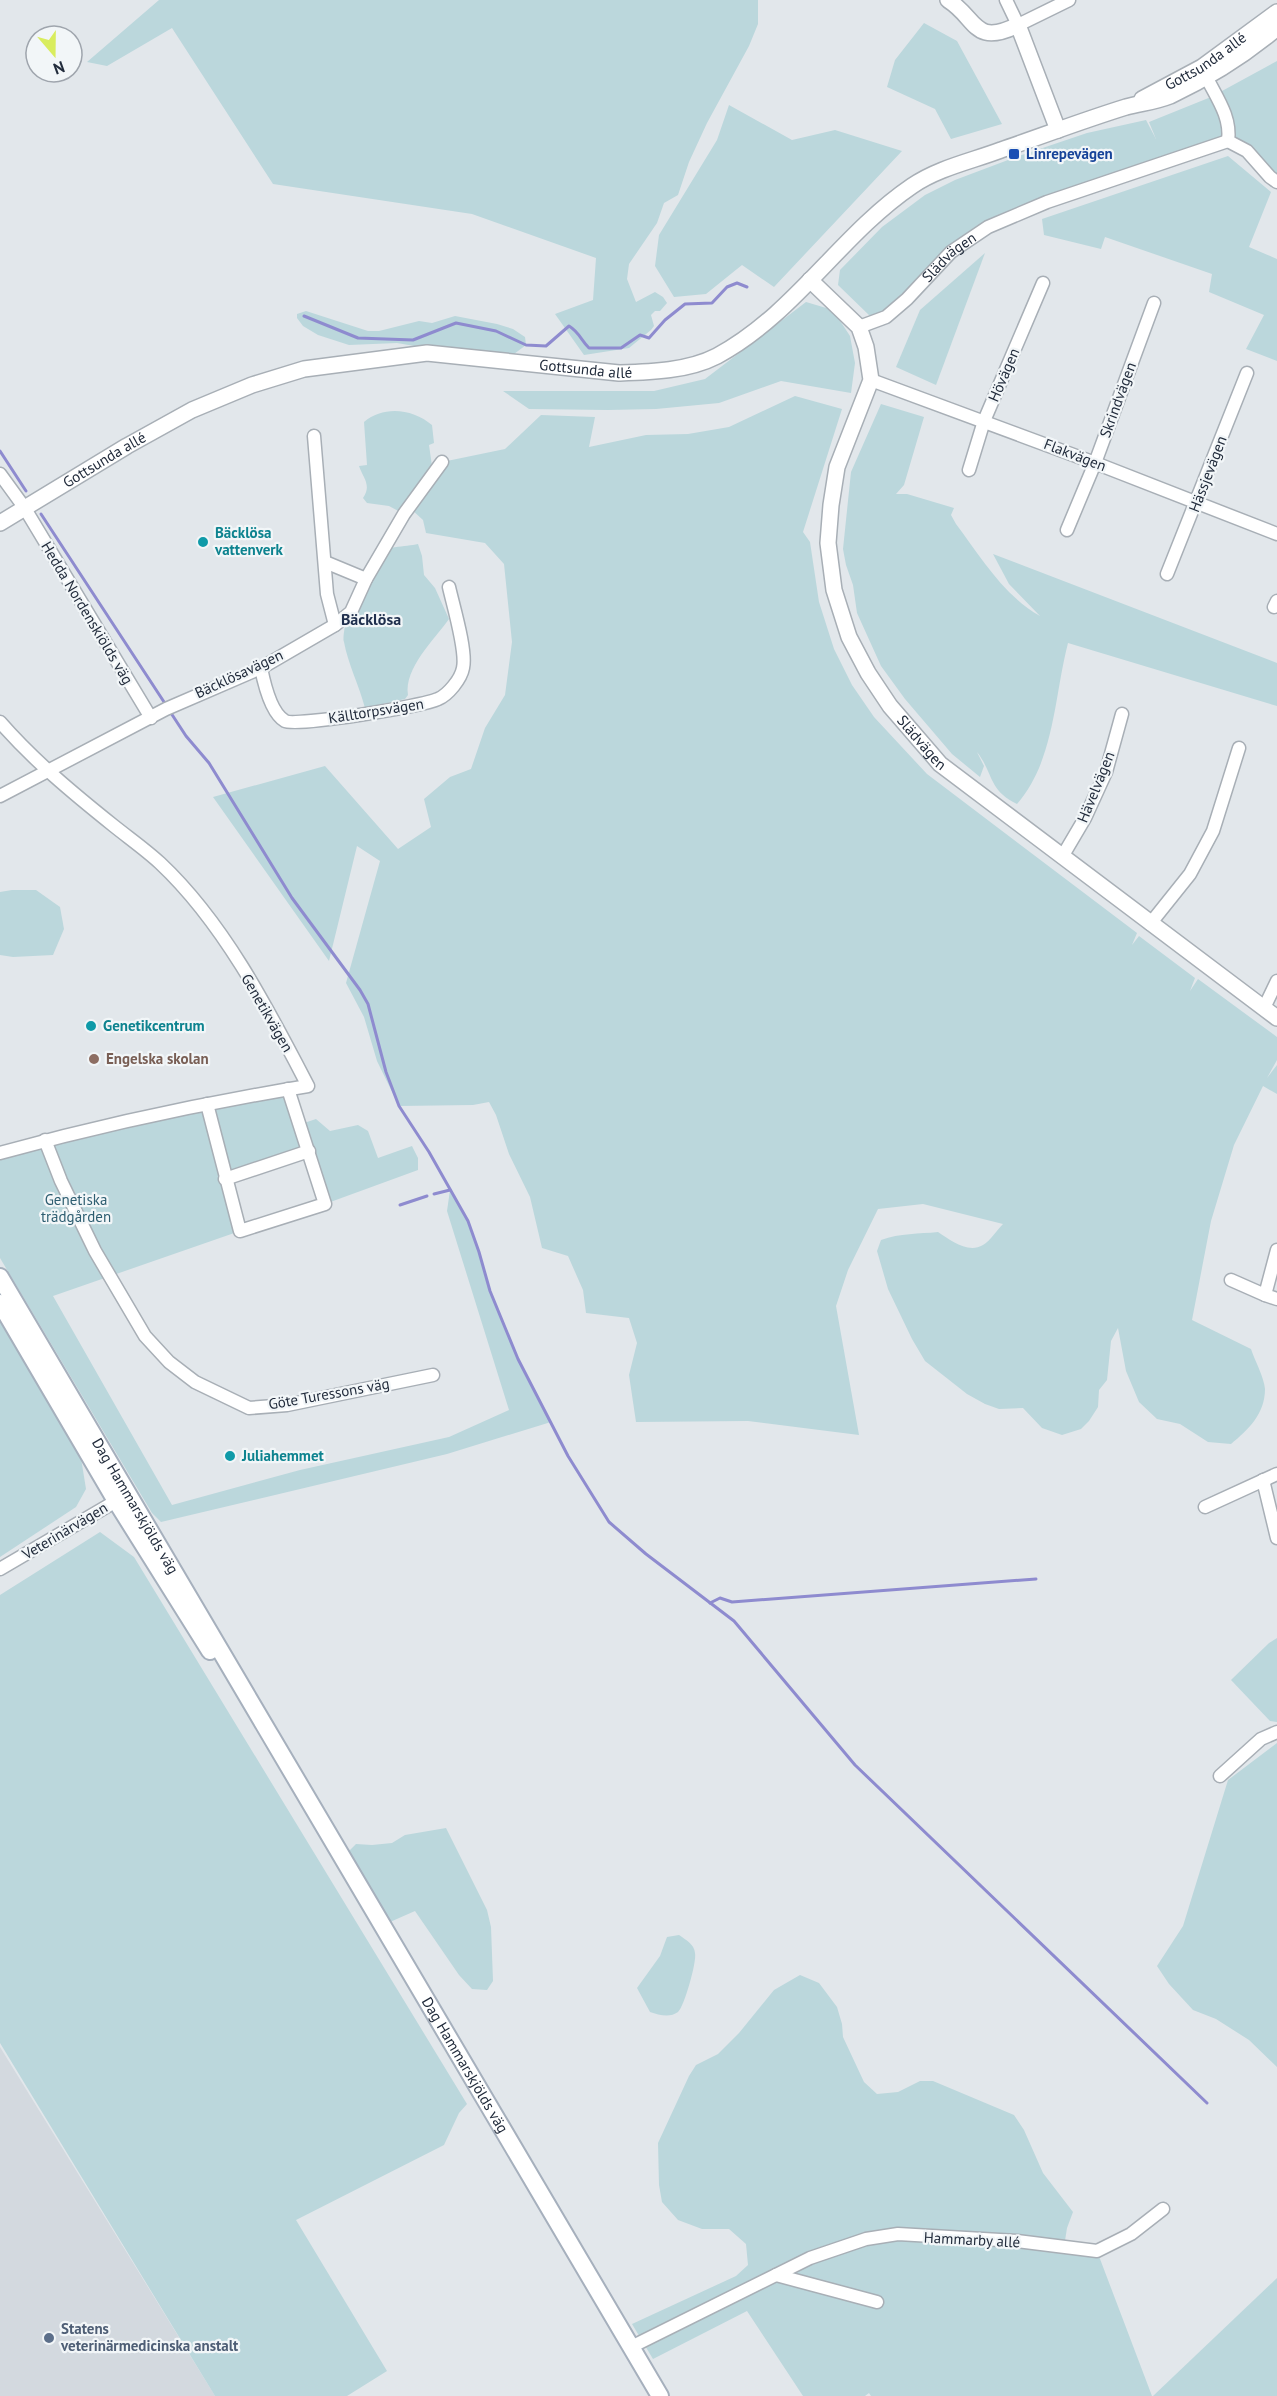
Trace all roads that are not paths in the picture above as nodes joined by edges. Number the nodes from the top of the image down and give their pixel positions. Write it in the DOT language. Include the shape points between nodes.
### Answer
graph roads {
  1 [pos="948,0"];
  2 [pos="1006,0"];
  3 [pos="1069,0"];
  4 [pos="1277,12"];
  5 [pos="1017,25"];
  6 [pos="1277,28"];
  7 [pos="1204,72"];
  8 [pos="1058,130"];
  9 [pos="1228,141"];
  10 [pos="1277,182"];
  11 [pos="810,280"];
  12 [pos="1043,283"];
  13 [pos="1154,303"];
  14 [pos="859,327"];
  15 [pos="1247,373"];
  16 [pos="871,380"];
  17 [pos="984,421"];
  18 [pos="314,436"];
  19 [pos="442,462"];
  20 [pos="1095,463"];
  21 [pos="969,470"];
  22 [pos="0,474"];
  23 [pos="1196,504"];
  24 [pos="24,507"];
  25 [pos="0,523"];
  26 [pos="1067,530"];
  27 [pos="1277,534"];
  28 [pos="325,562"];
  29 [pos="1167,574"];
  30 [pos="366,579"];
  31 [pos="449,586"];
  32 [pos="335,625"];
  33 [pos="261,668"];
  34 [pos="1122,714"];
  35 [pos="151,718"];
  36 [pos="0,722"];
  37 [pos="1239,748"];
  38 [pos="48,771"];
  39 [pos="0,796"];
  40 [pos="1062,857"];
  41 [pos="1150,924"];
  42 [pos="1277,981"];
  43 [pos="1264,1008"];
  44 [pos="1277,1018"];
  45 [pos="288,1089"];
  46 [pos="207,1104"];
  47 [pos="45,1140"];
  48 [pos="309,1151"];
  49 [pos="0,1153"];
  50 [pos="225,1179"];
  51 [pos="1277,1250"];
  52 [pos="0,1277"];
  53 [pos="1231,1280"];
  54 [pos="1271,1297"];
  55 [pos="0,1303"];
  56 [pos="434,1375"];
  57 [pos="1277,1474"];
  58 [pos="1263,1480"];
  59 [pos="123,1497"];
  60 [pos="1205,1507"];
  61 [pos="1277,1538"];
  62 [pos="0,1569"];
  63 [pos="1277,1732"];
  64 [pos="1220,1776"];
  65 [pos="1163,2209"];
  66 [pos="776,2275"];
  67 [pos="877,2302"];
  68 [pos="631,2347"];
  69 [pos="660,2396"];
  1 -- 5 [label="street" via="976,29 987,33"];
  2 -- 5 [label="street"];
  3 -- 5 [label="street"];
  4 -- 7 [label="street, Gottsunda allé"];
  5 -- 8 [label="street"];
  6 -- 7 [label="street, Gottsunda allé"];
  7 -- 8 [label="street, Gottsunda allé" via="1169,96"];
  7 -- 9 [label="street" via="1228,119"];
  8 -- 11 [label="street, Gottsunda allé" via="913,185 868,221"];
  9 -- 10 [label="street" via="1247,151"];
  9 -- 14 [label="street, Slädvägen" via="1047,202 988,228 951,252 886,316"];
  11 -- 14 [label="street"];
  11 -- 24 [label="street, Gottsunda allé" via="764,325 716,356 684,367 619,373 427,353 304,369 192,410"];
  12 -- 17 [label="street, Hövägen"];
  13 -- 20 [label="street, Skrindvägen"];
  14 -- 16 [label="street, Slädvägen"];
  15 -- 23 [label="street, Hässjevägen"];
  16 -- 17 [label="street, Flakvägen"];
  16 -- 40 [label="street, Slädvägen" via="837,467 831,505 828,543 834,590 849,637 890,706 940,764"];
  17 -- 20 [label="street, Flakvägen"];
  17 -- 21 [label="street, Hövägen"];
  18 -- 28 [label="street"];
  19 -- 30 [label="street, Bäcklösavägen" via="404,514"];
  20 -- 23 [label="street, Flakvägen"];
  20 -- 26 [label="street, Skrindvägen"];
  22 -- 24 [label="street, Hedda Nordenskiölds väg"];
  23 -- 27 [label="street, Flakvägen"];
  23 -- 29 [label="street, Hässjevägen"];
  24 -- 25 [label="street, Gottsunda allé"];
  24 -- 35 [label="street, Hedda Nordenskiölds väg"];
  28 -- 30 [label="street"];
  28 -- 32 [label="street" via="327,594"];
  30 -- 32 [label="street, Bäcklösavägen" via="351,612"];
  31 -- 33 [label="street, Källtorpsvägen" via="464,668 441,699 310,722 287,722 279,716 265,690"];
  32 -- 33 [label="street, Bäcklösavägen"];
  33 -- 35 [label="street, Bäcklösavägen"];
  34 -- 40 [label="street, Hävelvägen" via="1106,772"];
  35 -- 38 [label="street, Bäcklösavägen"];
  36 -- 38 [label="street, Genetikvägen"];
  37 -- 41 [label="street" via="1213,831 1190,874"];
  38 -- 39 [label="street, Bäcklösavägen"];
  38 -- 45 [label="street, Genetikvägen" via="159,862 189,893 270,1013 308,1086"];
  40 -- 41 [label="street, Slädvägen"];
  41 -- 43 [label="street, Slädvägen"];
  42 -- 43 [label="street"];
  43 -- 44 [label="street, Slädvägen"];
  45 -- 46 [label="street, Genetikvägen"];
  45 -- 48 [label="street"];
  46 -- 47 [label="street, Genetikvägen"];
  46 -- 50 [label="street"];
  47 -- 49 [label="street, Genetikvägen"];
  47 -- 56 [label="street, Göte Turessons väg" via="95,1251 145,1336 195,1382 249,1408 287,1405"];
  48 -- 50 [label="street"];
  48 -- 50 [label="street" via="326,1204 240,1232"];
  51 -- 54 [label="street"];
  52 -- 59 [label="main road, Dag Hammarskjölds väg"];
  53 -- 54 [label="street"];
  55 -- 59 [label="main road, Dag Hammarskjölds väg"];
  57 -- 58 [label="street"];
  58 -- 60 [label="street"];
  58 -- 61 [label="street"];
  59 -- 62 [label="street, Veterinärvägen"];
  59 -- 68 [label="main road, Dag Hammarskjölds väg" via="271,1734"];
  63 -- 64 [label="street" via="1261,1739"];
  65 -- 66 [label="street, Hammarby allé" via="1131,2234 1097,2250 898,2234 866,2239 810,2258"];
  66 -- 67 [label="street"];
  66 -- 68 [label="street, Hammarby allé"];
  68 -- 69 [label="main road, Dag Hammarskjölds väg"];
}
